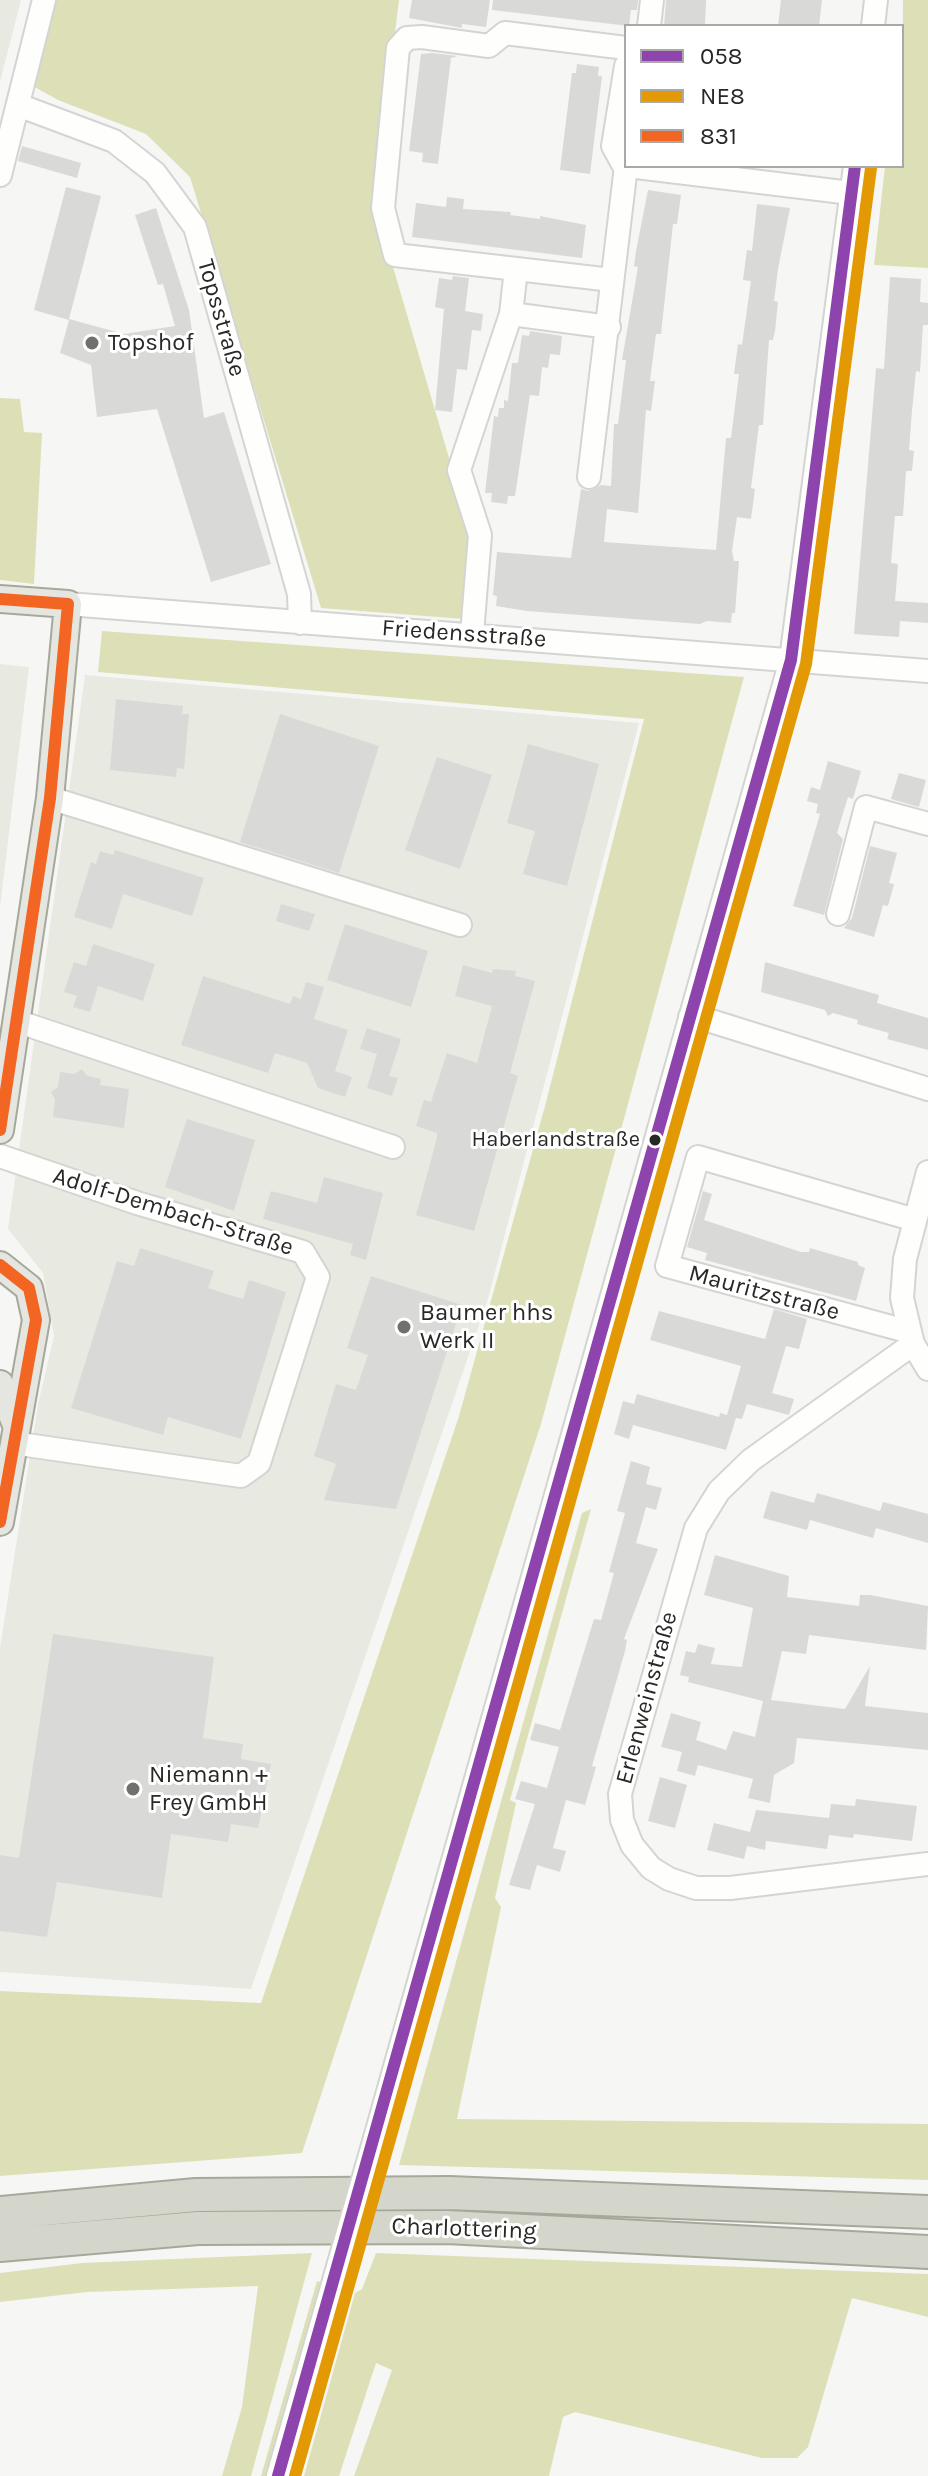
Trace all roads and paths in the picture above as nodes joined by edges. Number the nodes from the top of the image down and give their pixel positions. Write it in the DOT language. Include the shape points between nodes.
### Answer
graph roads {
  1 [pos="44,0"];
  2 [pos="652,0"];
  3 [pos="876,0"];
  4 [pos="649,24"];
  5 [pos="873,24"];
  6 [pos="624,48"];
  7 [pos="624,78"];
  8 [pos="18,105"];
  9 [pos="624,163"];
  10 [pos="626,168"];
  11 [pos="643,168"];
  12 [pos="855,168"];
  13 [pos="0,175"];
  14 [pos="851,193"];
  15 [pos="516,269"];
  16 [pos="612,280"];
  17 [pos="511,314"];
  18 [pos="609,327"];
  19 [pos="589,477"];
  20 [pos="0,599"];
  21 [pos="68,604"];
  22 [pos="300,623"];
  23 [pos="472,634"];
  24 [pos="791,660"];
  25 [pos="928,671"];
  26 [pos="50,798"];
  27 [pos="928,824"];
  28 [pos="838,914"];
  29 [pos="460,925"];
  30 [pos="690,1017"];
  31 [pos="16,1021"];
  32 [pos="928,1089"];
  33 [pos="0,1130"];
  34 [pos="393,1147"];
  35 [pos="0,1156"];
  36 [pos="928,1172"];
  37 [pos="915,1220"];
  38 [pos="0,1265"];
  39 [pos="0,1280"];
  40 [pos="29,1288"];
  41 [pos="912,1338"];
  42 [pos="29,1367"];
  43 [pos="928,1369"];
  44 [pos="0,1381"];
  45 [pos="14,1434"];
  46 [pos="0,1522"];
  47 [pos="928,1864"];
  48 [pos="928,2212"];
  49 [pos="0,2213"];
  50 [pos="0,2245"];
  51 [pos="928,2252"];
  52 [pos="278,2476"];
  1 -- 8 [label="street"];
  2 -- 4 [label="street"];
  3 -- 5 [label="street"];
  6 -- 15 [label="street" via="505,33 489,46 422,37 407,38 398,48 383,208 395,255"];
  7 -- 9 [label="street" via="613,146"];
  8 -- 13 [label="street"];
  8 -- 22 [label="street, Topsstraße" via="114,141 155,173 195,227 299,594"];
  10 -- 16 [label="street"];
  11 -- 14 [label="street"];
  12 -- 14 [label="street"];
  14 -- 24 [label="street"];
  15 -- 16 [label="street"];
  15 -- 17 [label="street"];
  16 -- 18 [label="street"];
  17 -- 18 [label="street"];
  17 -- 23 [label="street" via="459,470 480,535"];
  18 -- 19 [label="street"];
  20 -- 21 [label="main road, Friedensstraße"];
  21 -- 22 [label="street, Friedensstraße"];
  21 -- 26 [label="main road"];
  22 -- 23 [label="street, Friedensstraße"];
  23 -- 24 [label="street, Friedensstraße"];
  24 -- 25 [label="street, Friedensstraße"];
  24 -- 30 [label="street"];
  26 -- 29 [label="street"];
  26 -- 31 [label="main road"];
  27 -- 28 [label="street" via="866,807"];
  30 -- 32 [label="street"];
  30 -- 52 [label="street, bridge"];
  31 -- 33 [label="main road"];
  31 -- 34 [label="street"];
  35 -- 45 [label="street, Adolf-Dembach-Straße" via="303,1252 318,1277 259,1463 241,1476"];
  36 -- 37 [label="street"];
  37 -- 41 [label="street" via="902,1298"];
  37 -- 41 [label="street, Mauritzstraße" via="698,1157 667,1266"];
  38 -- 40 [label="main road"];
  39 -- 40 [label="main road"];
  40 -- 42 [label="main road" via="36,1320"];
  41 -- 43 [label="street"];
  41 -- 47 [label="street, Erlenweinstraße" via="751,1460 719,1491 696,1528 620,1794 622,1820 632,1845 651,1868 696,1888"];
  42 -- 44 [label="main road"];
  42 -- 45 [label="main road"];
  44 -- 45 [label="main road"];
  45 -- 46 [label="main road"];
  48 -- 49 [label="highway, Charlottering" via="449,2193 196,2195"];
  50 -- 51 [label="highway, Charlottering" via="198,2228 447,2227"];
}
